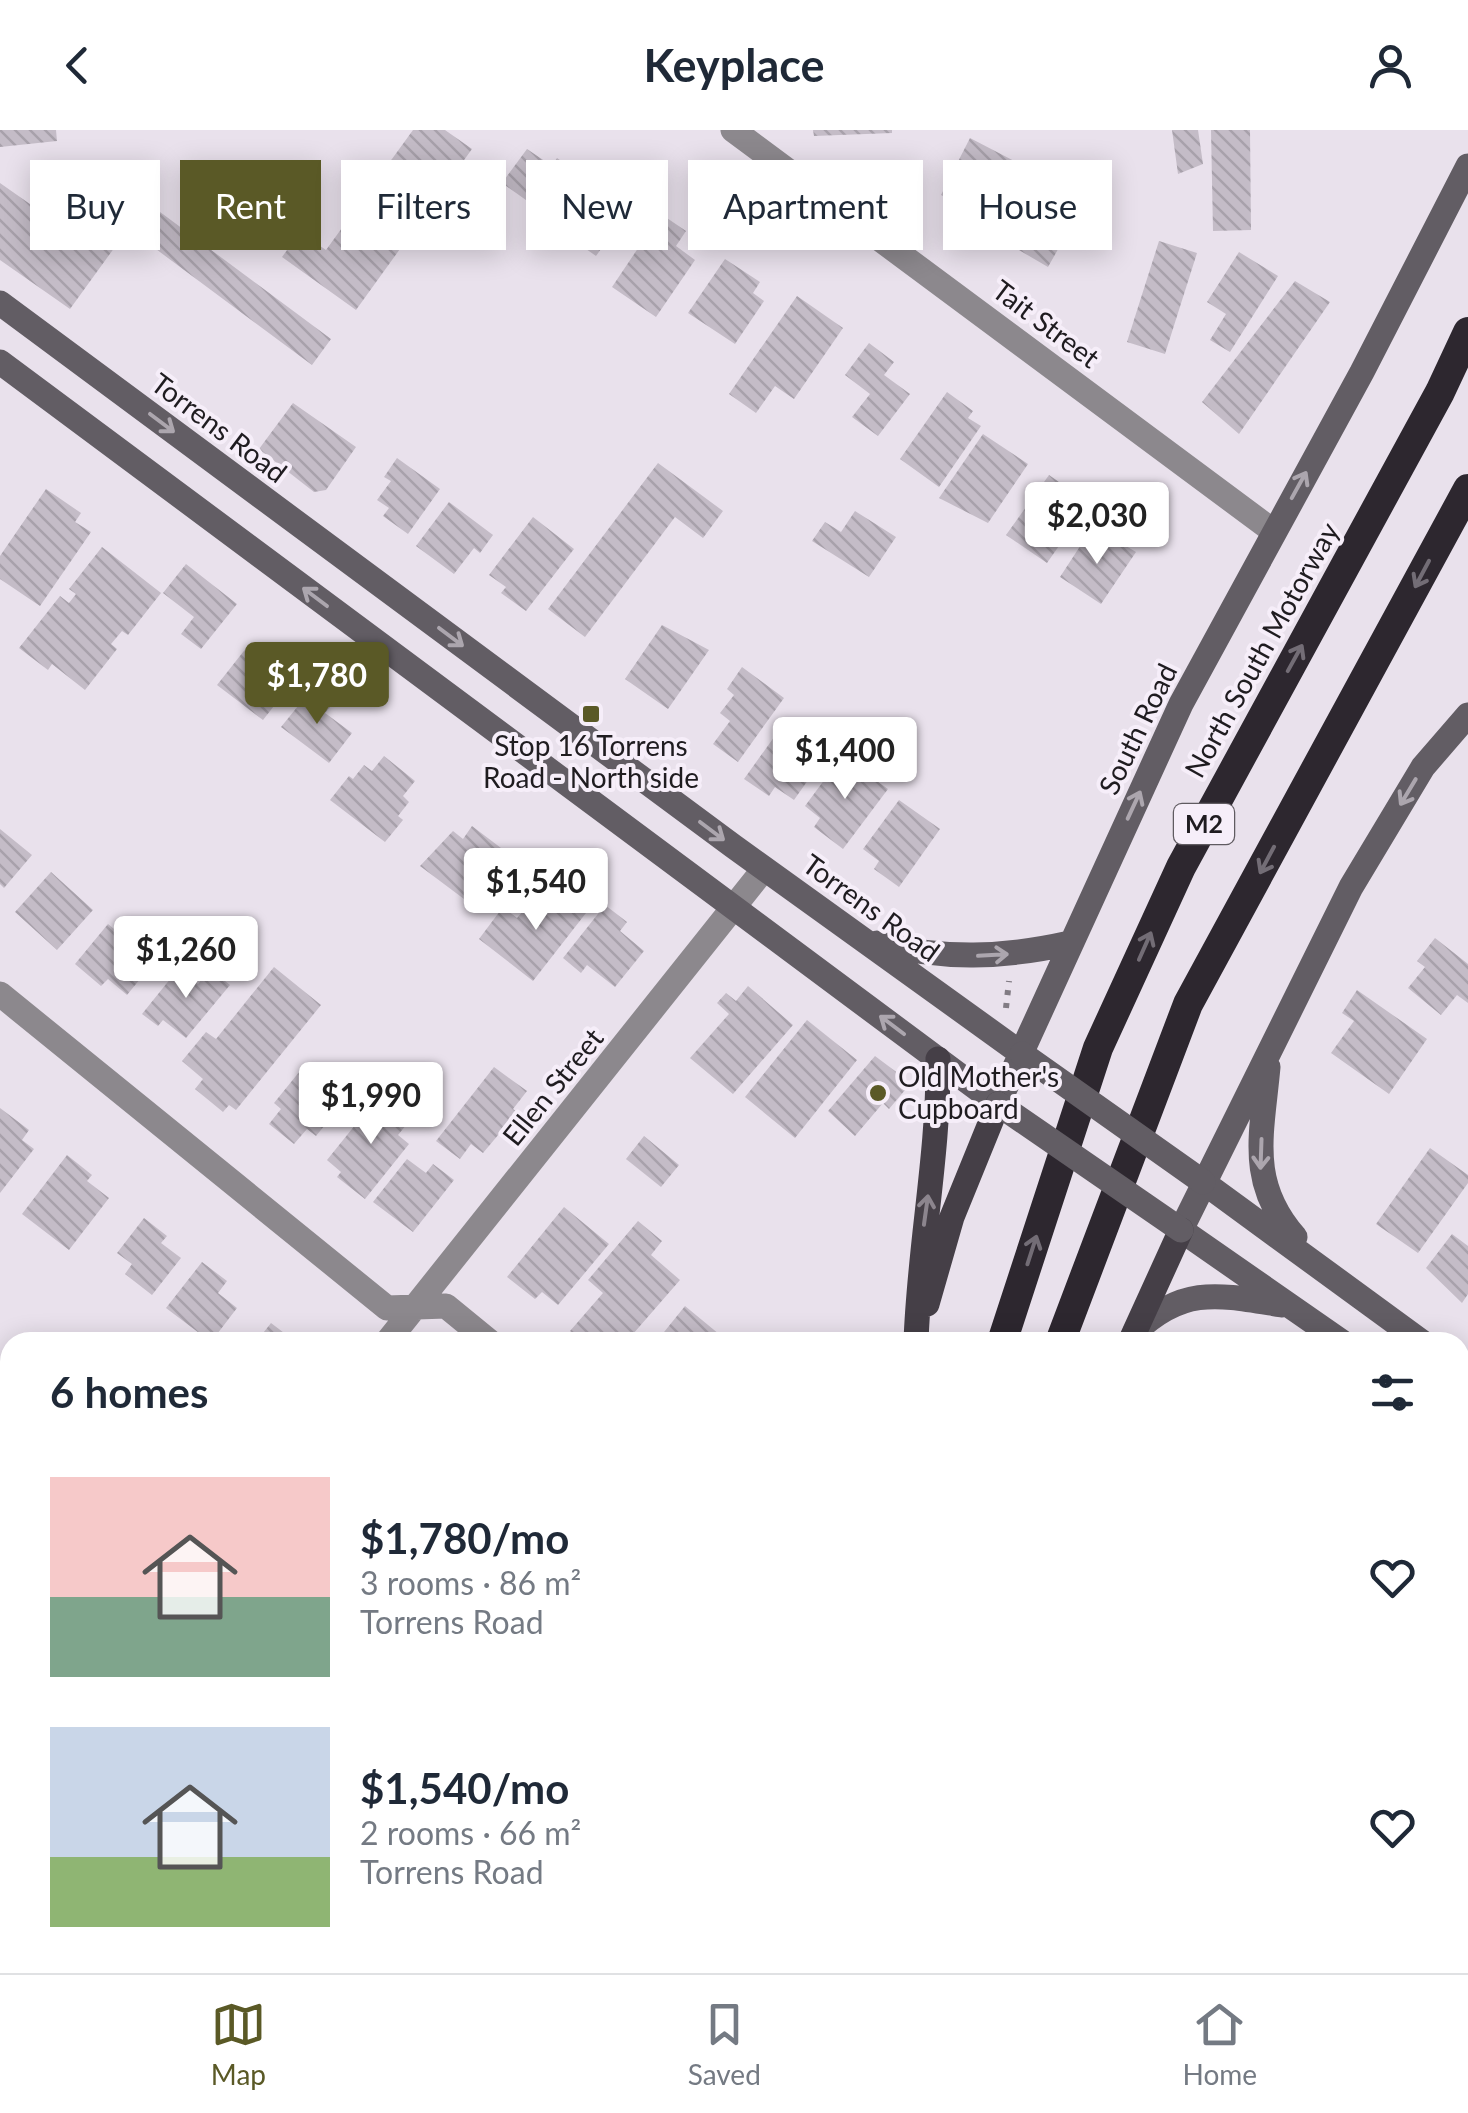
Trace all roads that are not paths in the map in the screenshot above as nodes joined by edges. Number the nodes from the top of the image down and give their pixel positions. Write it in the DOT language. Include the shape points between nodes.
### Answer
graph roads {
  1 [pos="734,130"];
  2 [pos="1468,166"];
  3 [pos="0,303"];
  4 [pos="1468,332"];
  5 [pos="0,362"];
  6 [pos="1468,488"];
  7 [pos="1273,532"];
  8 [pos="1468,715"];
  9 [pos="764,868"];
  10 [pos="734,908"];
  11 [pos="863,939"];
  12 [pos="1070,943"];
  13 [pos="0,994"];
  14 [pos="1022,1054"];
  15 [pos="1269,1058"];
  16 [pos="938,1059"];
  17 [pos="998,1104"];
  18 [pos="1203,1182"];
  19 [pos="1181,1230"];
  20 [pos="1326,1271"];
  21 [pos="1287,1306"];
  22 [pos="416,1307"];
  23 [pos="395,1332"];
  24 [pos="478,1332"];
  25 [pos="916,1332"];
  26 [pos="919,1332"];
  27 [pos="1005,1332"];
  28 [pos="1064,1332"];
  29 [pos="1134,1332"];
  30 [pos="1138,1332"];
  31 [pos="1327,1332"];
  32 [pos="1408,1332"];
  1 -- 7 [label="street, Tait Street"];
  7 -- 2 [label="main road, South Road, one-way"];
  3 -- 9 [label="main road, Torrens Road, one-way"];
  27 -- 4 [label="highway, North South Motorway / M2, one-way" via="1098,1048 1181,867"];
  10 -- 5 [label="main road, one-way"];
  6 -- 28 [label="highway, M2, one-way" via="1188,1004"];
  12 -- 7 [label="main road, South Road, one-way" via="1181,704"];
  8 -- 15 [label="main road, one-way" via="1423,767 1351,887"];
  9 -- 10 [label="street, Ellen Street"];
  9 -- 11 [label="main road, Torrens Road"];
  16 -- 10 [label="main road, one-way"];
  10 -- 22 [label="street, Ellen Street"];
  11 -- 12 [label="main road, one-way" via="946,956 1023,954"];
  11 -- 14 [label="main road, Torrens Road"];
  12 -- 14 [label="main road, South Road"];
  13 -- 22 [label="street" via="387,1308"];
  14 -- 17 [label="main road, South Road"];
  14 -- 18 [label="main road, Torrens Road, bridge"];
  15 -- 18 [label="main road"];
  15 -- 20 [label="main road, one-way" via="1262,1183 1277,1216"];
  16 -- 17 [label="main road"];
  25 -- 16 [label="main road, one-way" via="939,1112"];
  17 -- 19 [label="main road, bridge"];
  17 -- 26 [label="main road, South Road" via="952,1217"];
  18 -- 19 [label="main road"];
  18 -- 20 [label="main road, Torrens Road"];
  19 -- 21 [label="main road"];
  19 -- 29 [label="main road"];
  20 -- 32 [label="main road, Torrens Road"];
  21 -- 30 [label="main road" via="1199,1296 1173,1302"];
  21 -- 31 [label="main road"];
  22 -- 23 [label="street, Ellen Street"];
  22 -- 24 [label="street" via="446,1306"];
}
